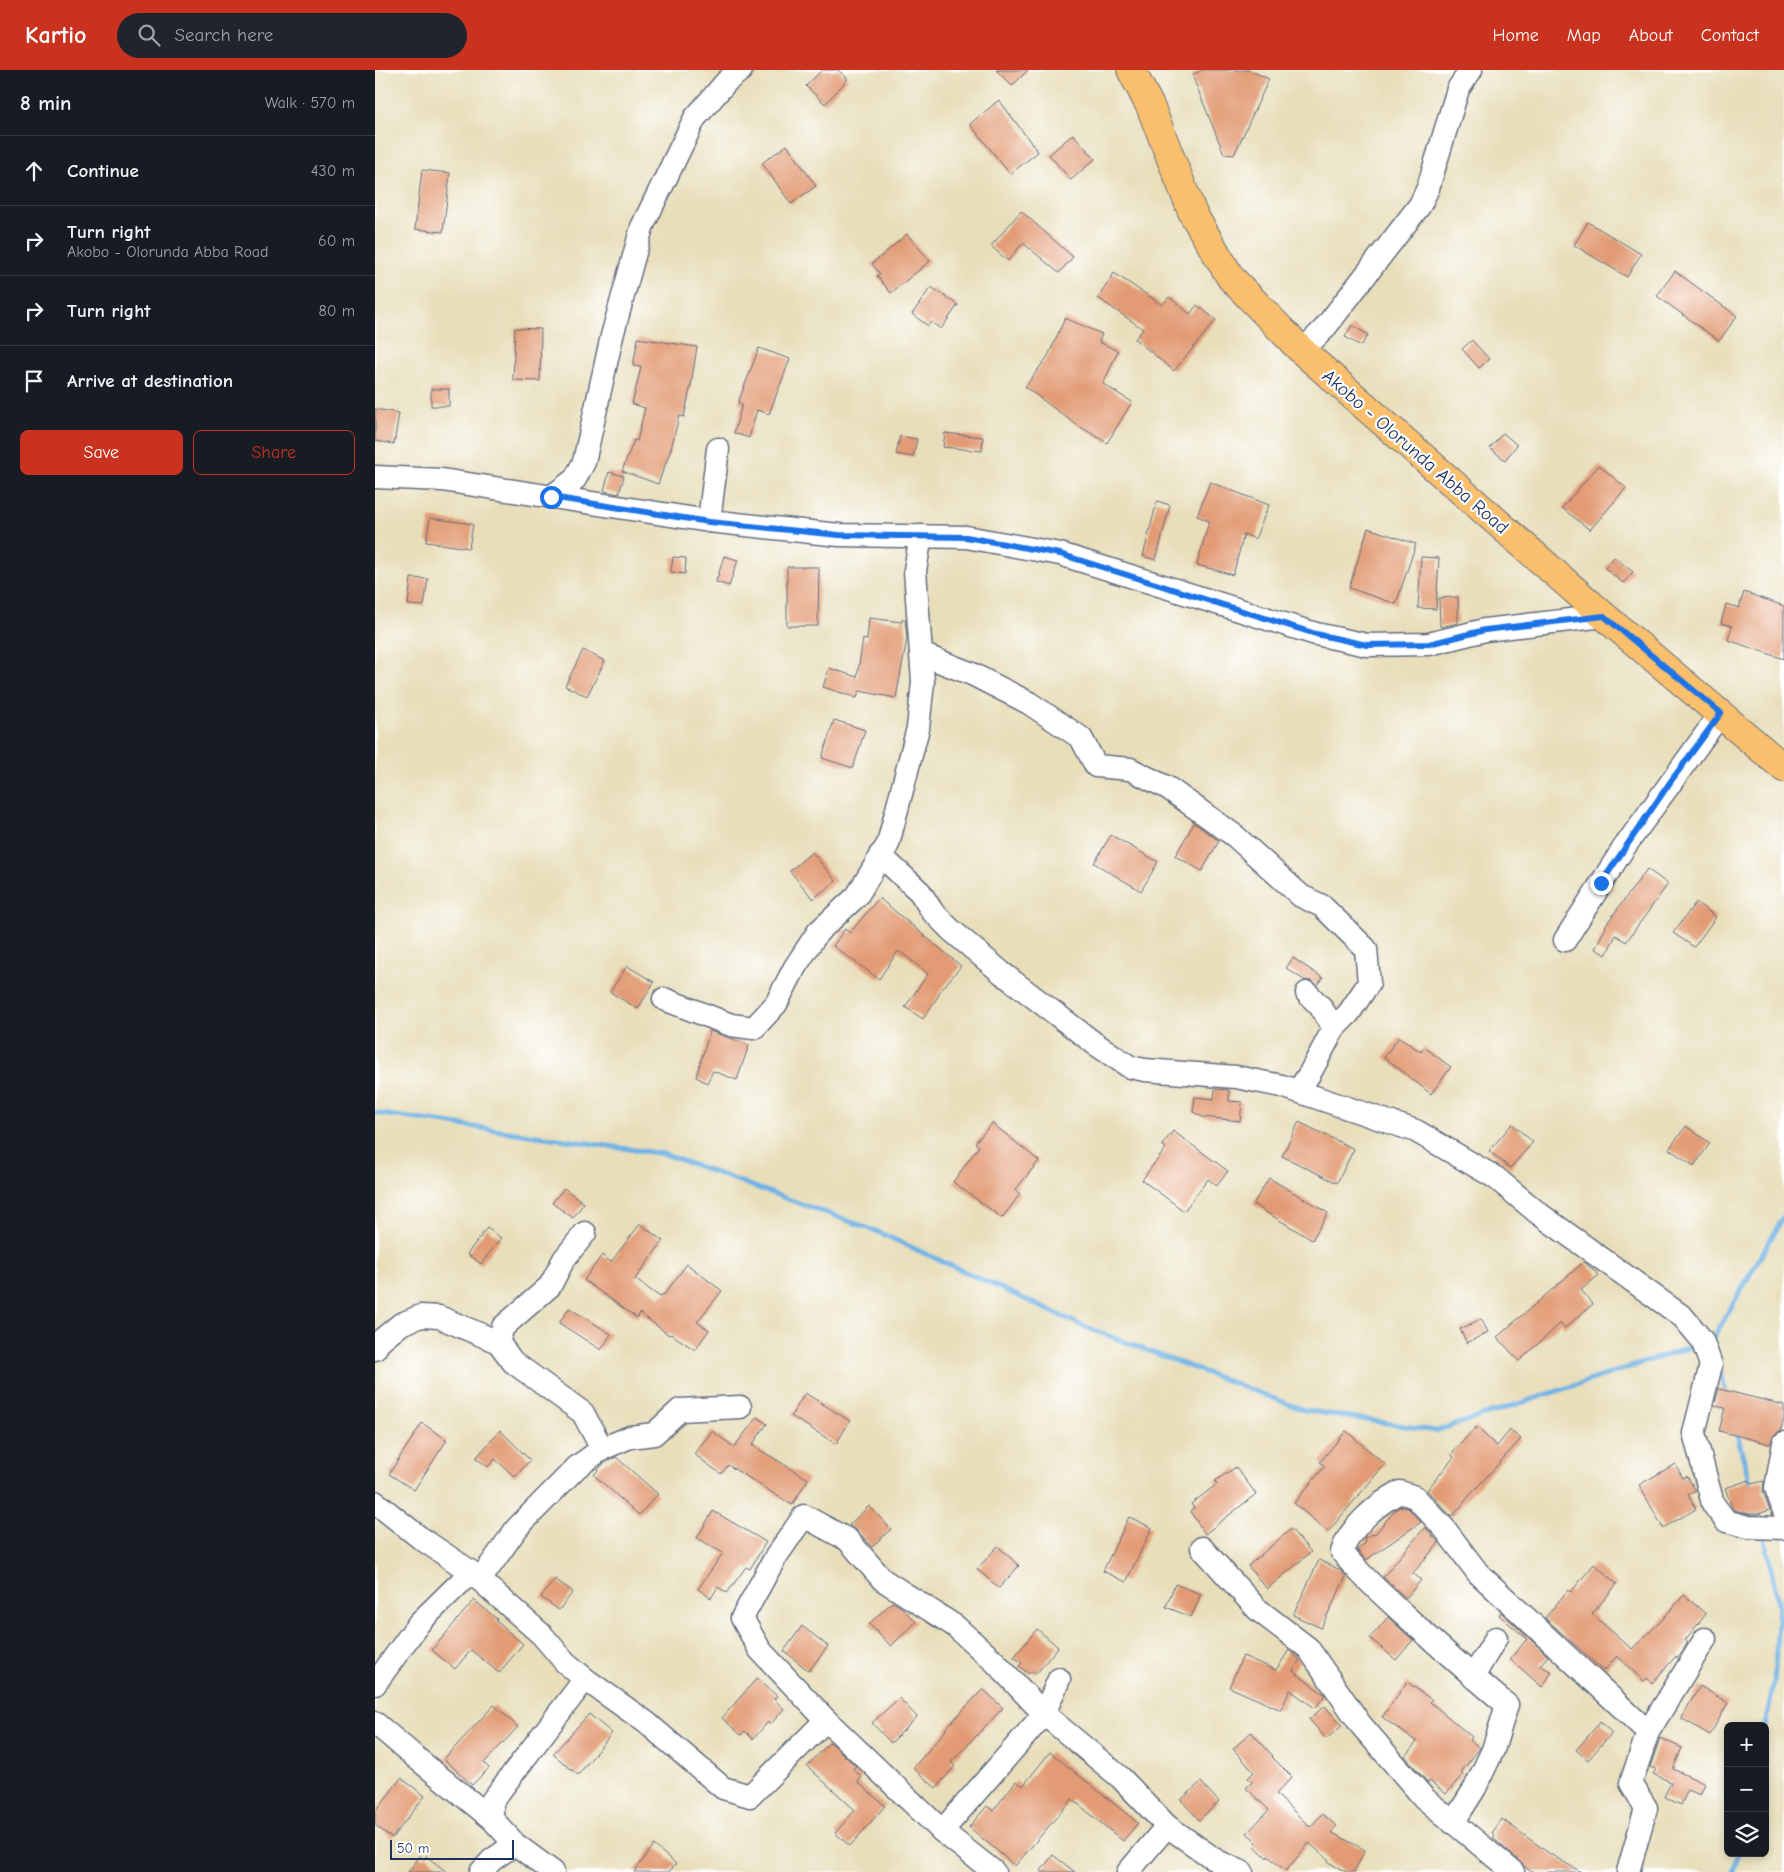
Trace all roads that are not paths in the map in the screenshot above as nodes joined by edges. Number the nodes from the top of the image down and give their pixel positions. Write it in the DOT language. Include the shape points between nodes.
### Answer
graph roads {
  1 [pos="741,70"];
  2 [pos="1131,70"];
  3 [pos="1471,70"];
  4 [pos="1302,351"];
  5 [pos="717,449"];
  6 [pos="375,477"];
  7 [pos="551,497"];
  8 [pos="709,522"];
  9 [pos="921,536"];
  10 [pos="1604,616"];
  11 [pos="921,654"];
  12 [pos="1721,713"];
  13 [pos="1784,768"];
  14 [pos="880,855"];
  15 [pos="1565,940"];
  16 [pos="1307,993"];
  17 [pos="664,999"];
  18 [pos="1334,1028"];
  19 [pos="1298,1091"];
  20 [pos="585,1233"];
  21 [pos="498,1342"];
  22 [pos="375,1349"];
  23 [pos="740,1407"];
  24 [pos="1784,1443"];
  25 [pos="602,1449"];
  26 [pos="375,1502"];
  27 [pos="1784,1511"];
  28 [pos="1784,1528"];
  29 [pos="1202,1548"];
  30 [pos="476,1576"];
  31 [pos="1496,1638"];
  32 [pos="1705,1639"];
  33 [pos="1473,1677"];
  34 [pos="1059,1678"];
  35 [pos="585,1679"];
  36 [pos="375,1684"];
  37 [pos="1043,1714"];
  38 [pos="826,1720"];
  39 [pos="375,1723"];
  40 [pos="1648,1732"];
  41 [pos="492,1819"];
  42 [pos="1453,1822"];
  43 [pos="1167,1826"];
  44 [pos="941,1831"];
  45 [pos="515,1844"];
  46 [pos="481,1872"];
  47 [pos="553,1872"];
  48 [pos="994,1872"];
  49 [pos="1128,1872"];
  50 [pos="1242,1872"];
  51 [pos="1513,1872"];
  52 [pos="1628,1872"];
  1 -- 7 [label="street" via="695,118 642,227 612,336 584,462 575,479"];
  2 -- 4 [label="main road, Akobo - Olorunda Abba Road" via="1150,106 1193,214 1231,278"];
  3 -- 4 [label="street" via="1458,89 1420,205 1324,329"];
  4 -- 10 [label="main road, Akobo - Olorunda Abba Road"];
  5 -- 8 [label="street"];
  6 -- 7 [label="street" via="442,480"];
  7 -- 8 [label="street"];
  8 -- 9 [label="street" via="839,535"];
  9 -- 10 [label="street" via="966,537 1060,554 1316,634 1367,645 1429,644 1485,630"];
  9 -- 11 [label="street" via="915,570"];
  10 -- 12 [label="main road, Akobo - Olorunda Abba Road"];
  11 -- 14 [label="street" via="923,682 918,728 888,844"];
  11 -- 18 [label="street" via="972,674 1029,703 1081,738 1096,766 1131,769 1168,788 1235,836 1301,896 1322,906 1366,949 1369,983"];
  12 -- 13 [label="main road, Akobo - Olorunda Abba Road"];
  12 -- 15 [label="street" via="1623,849"];
  14 -- 17 [label="street" via="857,896 818,932 776,1004 754,1028 731,1025"];
  14 -- 19 [label="street" via="920,892 932,911 951,930 1003,973 1130,1067 1236,1077"];
  16 -- 18 [label="street"];
  18 -- 19 [label="street"];
  19 -- 28 [label="street" via="1416,1131 1451,1150 1496,1178 1538,1213 1683,1318 1702,1340 1711,1365 1694,1433 1713,1504 1726,1521 1748,1527"];
  20 -- 21 [label="street" via="564,1259 550,1286 503,1327"];
  21 -- 22 [label="street" via="439,1317 421,1316 401,1324"];
  21 -- 25 [label="street" via="513,1362 583,1413"];
  23 -- 25 [label="street" via="680,1410 654,1434 630,1437"];
  24 -- 27 [label="street" via="1776,1488"];
  25 -- 30 [label="street" via="577,1467 517,1528"];
  26 -- 30 [label="street" via="419,1538"];
  29 -- 42 [label="street" via="1257,1609 1308,1648 1361,1725 1424,1798"];
  30 -- 35 [label="street"];
  30 -- 36 [label="street" via="419,1622"];
  31 -- 33 [label="street"];
  32 -- 40 [label="street"];
  33 -- 40 [label="street" via="1367,1580 1342,1552 1365,1518 1386,1499 1400,1492 1415,1497 1444,1528 1478,1573"];
  33 -- 42 [label="street" via="1507,1705 1493,1750 1475,1788"];
  34 -- 37 [label="street"];
  35 -- 38 [label="street" via="647,1723 723,1788 750,1796"];
  35 -- 41 [label="street" via="492,1801"];
  37 -- 38 [label="street" via="995,1662 955,1626 883,1580 848,1540 804,1516 775,1558 742,1618 759,1650"];
  37 -- 43 [label="street" via="1121,1778"];
  37 -- 44 [label="street"];
  38 -- 44 [label="street"];
  39 -- 41 [label="street"];
  40 -- 52 [label="street" via="1631,1783 1646,1808"];
  41 -- 45 [label="street"];
  42 -- 51 [label="street"];
  43 -- 49 [label="street"];
  43 -- 50 [label="street" via="1217,1861"];
  44 -- 48 [label="street"];
  45 -- 46 [label="street"];
  45 -- 47 [label="street"];
}
